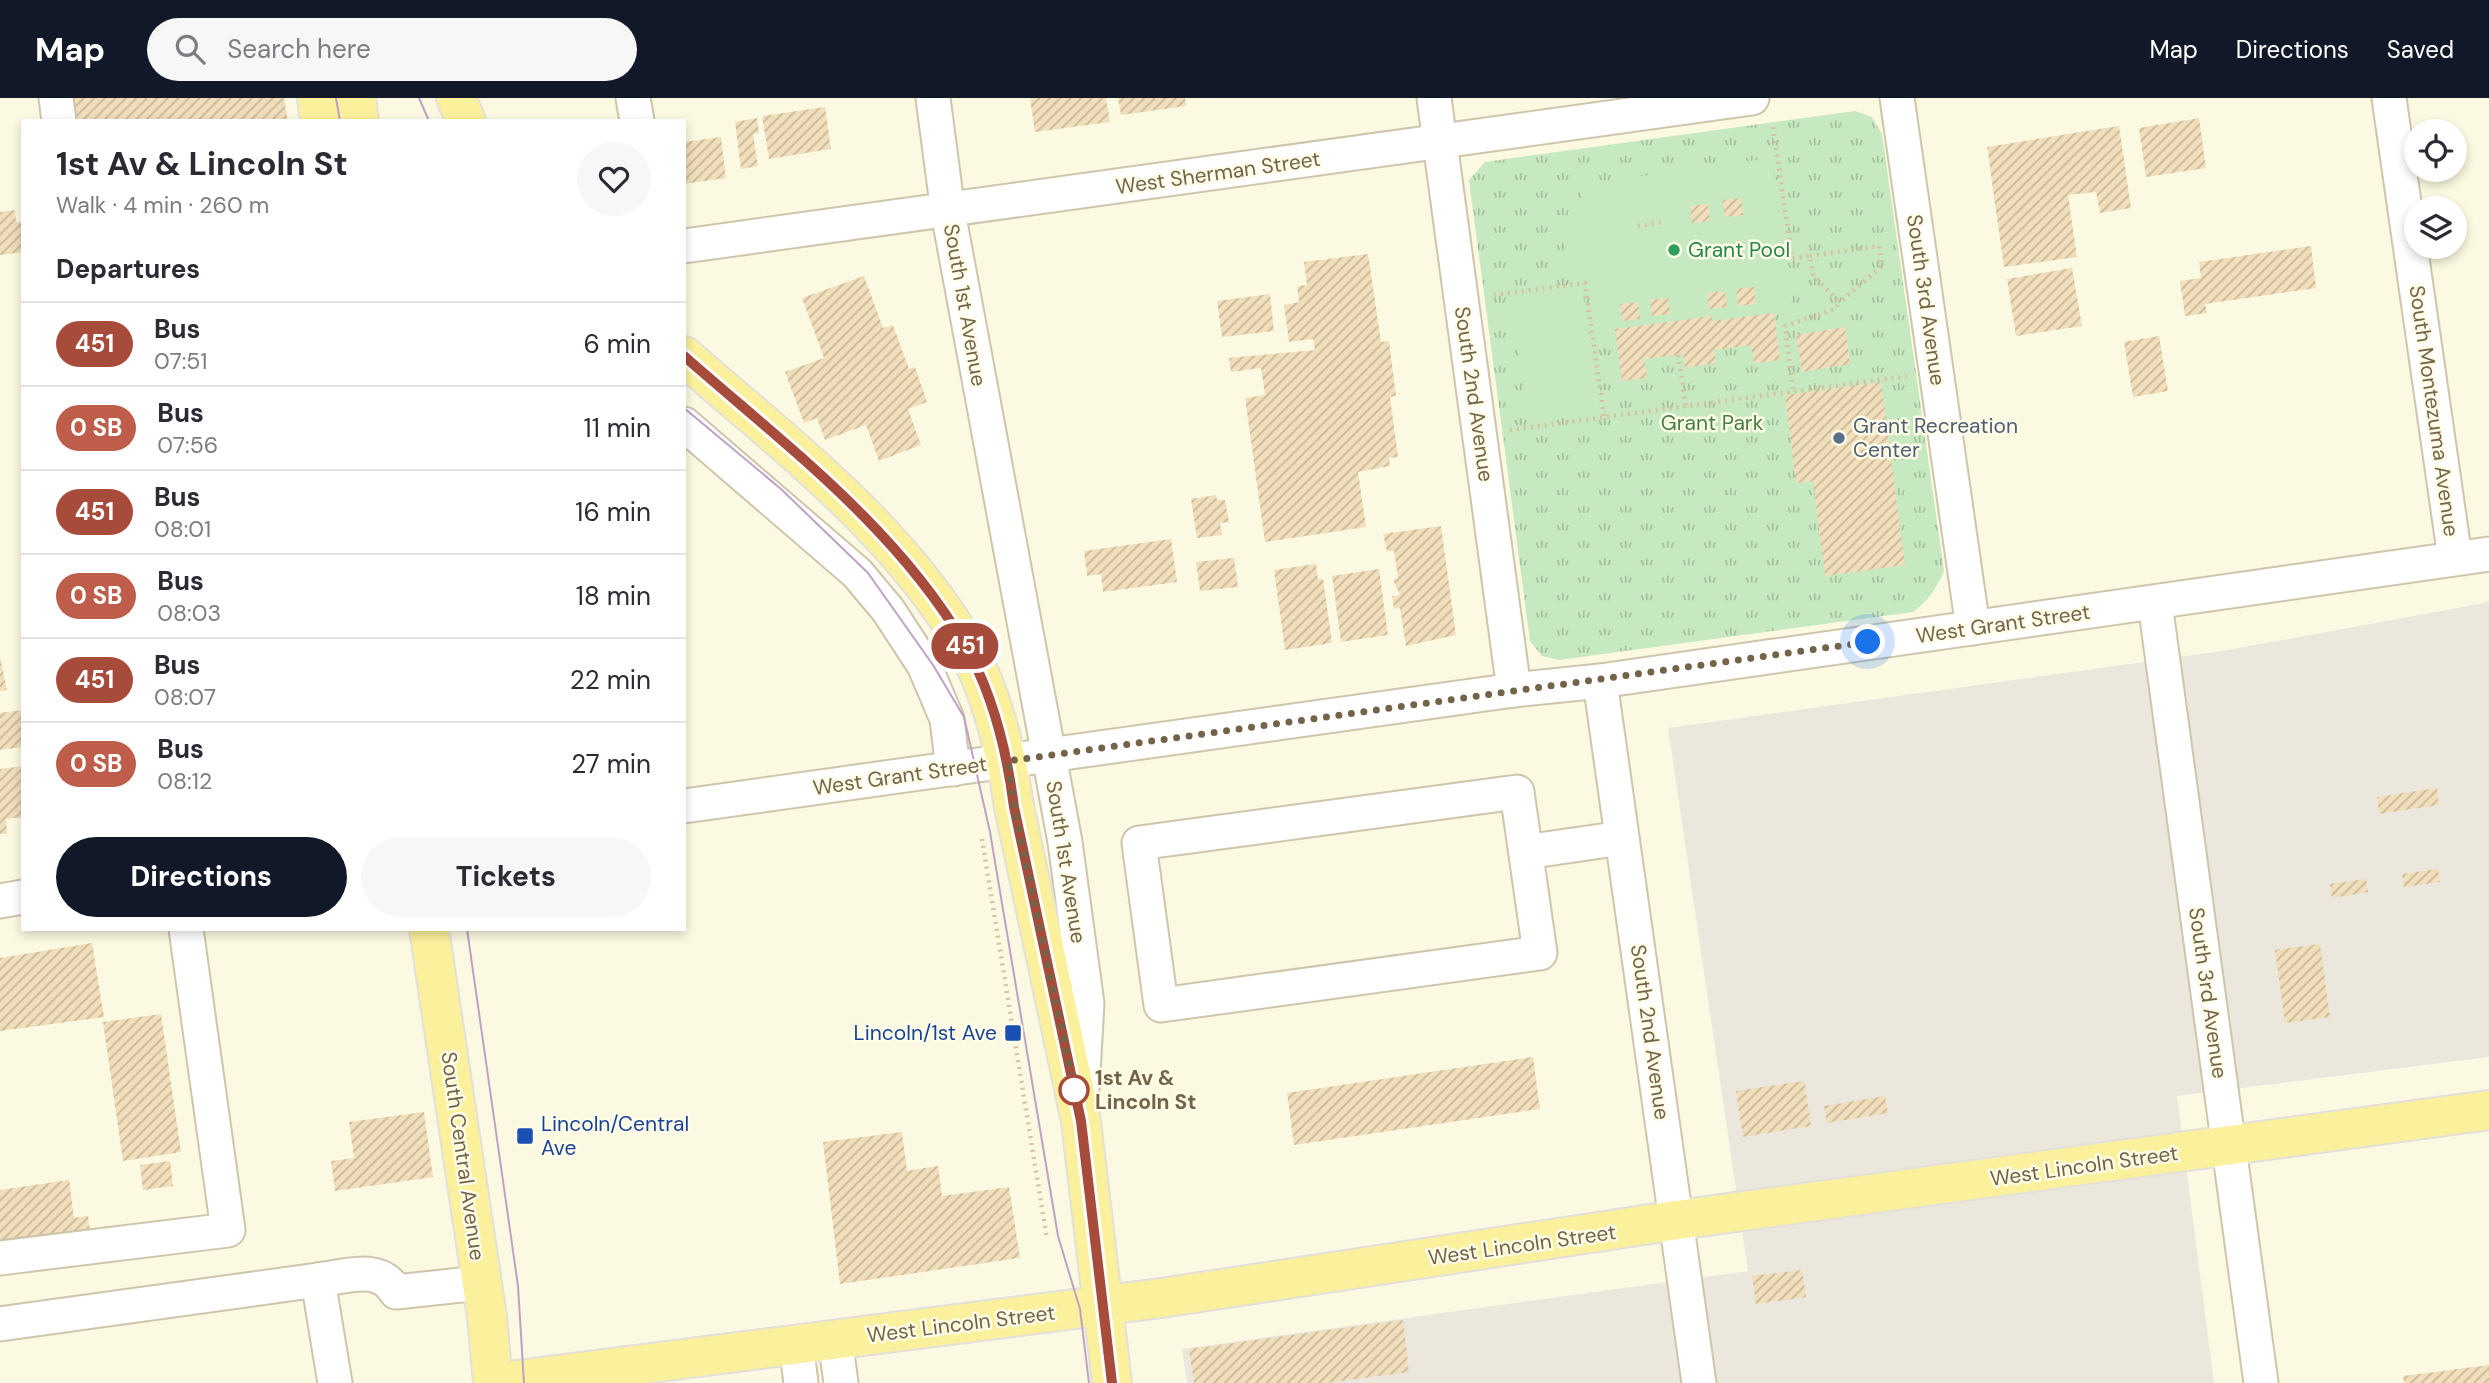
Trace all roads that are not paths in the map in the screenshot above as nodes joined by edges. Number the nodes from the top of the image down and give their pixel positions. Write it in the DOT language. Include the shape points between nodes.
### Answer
graph roads {
  1 [pos="56,98"];
  2 [pos="317,98"];
  3 [pos="356,98"];
  4 [pos="372,98"];
  5 [pos="456,98"];
  6 [pos="634,98"];
  7 [pos="933,98"];
  8 [pos="1434,98"];
  9 [pos="1752,98"];
  10 [pos="1897,98"];
  11 [pos="2389,98"];
  12 [pos="59,119"];
  13 [pos="320,119"];
  14 [pos="359,119"];
  15 [pos="376,119"];
  16 [pos="465,119"];
  17 [pos="637,119"];
  18 [pos="1440,141"];
  19 [pos="948,212"];
  20 [pos="686,246"];
  21 [pos="686,358"];
  22 [pos="686,426"];
  23 [pos="2489,554"];
  24 [pos="2455,558"];
  25 [pos="2155,603"];
  26 [pos="1973,628"];
  27 [pos="1600,681"];
  28 [pos="1514,690"];
  29 [pos="1048,755"];
  30 [pos="1008,761"];
  31 [pos="953,769"];
  32 [pos="686,806"];
  33 [pos="1622,838"];
  34 [pos="1526,852"];
  35 [pos="21,897"];
  36 [pos="0,901"];
  37 [pos="186,931"];
  38 [pos="429,931"];
  39 [pos="2489,1110"];
  40 [pos="1081,1121"];
  41 [pos="2230,1147"];
  42 [pos="1677,1220"];
  43 [pos="0,1258"];
  44 [pos="318,1280"];
  45 [pos="461,1285"];
  46 [pos="1102,1306"];
  47 [pos="0,1324"];
  48 [pos="835,1339"];
  49 [pos="796,1344"];
  50 [pos="555,1379"];
  51 [pos="335,1383"];
  52 [pos="493,1383"];
  53 [pos="801,1383"];
  54 [pos="841,1383"];
  55 [pos="1112,1383"];
  56 [pos="1699,1383"];
  57 [pos="2261,1383"];
  1 -- 12 [label="street"];
  2 -- 13 [label="main road"];
  3 -- 14 [label="main road"];
  4 -- 15 [label="street"];
  5 -- 16 [label="main road"];
  6 -- 17 [label="street"];
  7 -- 19 [label="street, South 1st Avenue"];
  8 -- 18 [label="street, South 2nd Avenue"];
  9 -- 18 [label="street, West Sherman Street"];
  10 -- 26 [label="street, South 3rd Avenue"];
  11 -- 24 [label="street, South Montezuma Avenue"];
  18 -- 19 [label="street, West Sherman Street"];
  18 -- 28 [label="street, South 2nd Avenue"];
  19 -- 20 [label="street, West Sherman Street"];
  19 -- 29 [label="street, South 1st Avenue"];
  21 -- 30 [label="main road" via="838,492 909,564 965,646 994,713"];
  22 -- 31 [label="street" via="857,573 888,610 924,665 947,719"];
  23 -- 24 [label="street, West Grant Street"];
  24 -- 25 [label="street, West Grant Street"];
  25 -- 26 [label="street, West Grant Street"];
  25 -- 41 [label="street, South 3rd Avenue"];
  26 -- 27 [label="street, West Grant Street"];
  27 -- 28 [label="street, West Grant Street"];
  27 -- 33 [label="street, South 2nd Avenue"];
  28 -- 29 [label="street, West Grant Street"];
  29 -- 30 [label="street, West Grant Street"];
  29 -- 40 [label="street, South 1st Avenue" via="1059,800 1087,1004"];
  30 -- 31 [label="street, West Grant Street"];
  30 -- 40 [label="main road"];
  31 -- 32 [label="street, West Grant Street"];
  33 -- 34 [label="street"];
  33 -- 42 [label="street, South 2nd Avenue"];
  34 -- 34 [label="street" via="1517,792 1139,843 1161,1005 1540,953"];
  35 -- 36 [label="street"];
  37 -- 43 [label="street" via="228,1230"];
  38 -- 52 [label="main road, South Central Avenue"];
  39 -- 41 [label="main road, West Lincoln Street"];
  40 -- 46 [label="main road, South 1st Avenue"];
  41 -- 42 [label="main road, West Lincoln Street"];
  41 -- 57 [label="street, South 3rd Avenue"];
  42 -- 46 [label="main road, West Lincoln Street"];
  42 -- 56 [label="street, South 2nd Avenue"];
  44 -- 45 [label="street" via="377,1273 387,1278 396,1292 408,1293"];
  44 -- 47 [label="street"];
  44 -- 51 [label="street"];
  46 -- 48 [label="main road, West Lincoln Street"];
  46 -- 55 [label="main road, South 1st Avenue"];
  48 -- 49 [label="main road, West Lincoln Street"];
  48 -- 54 [label="street"];
  49 -- 50 [label="main road, West Lincoln Street"];
  49 -- 53 [label="street"];
  50 -- 52 [label="main road, West Lincoln Street"];
}
